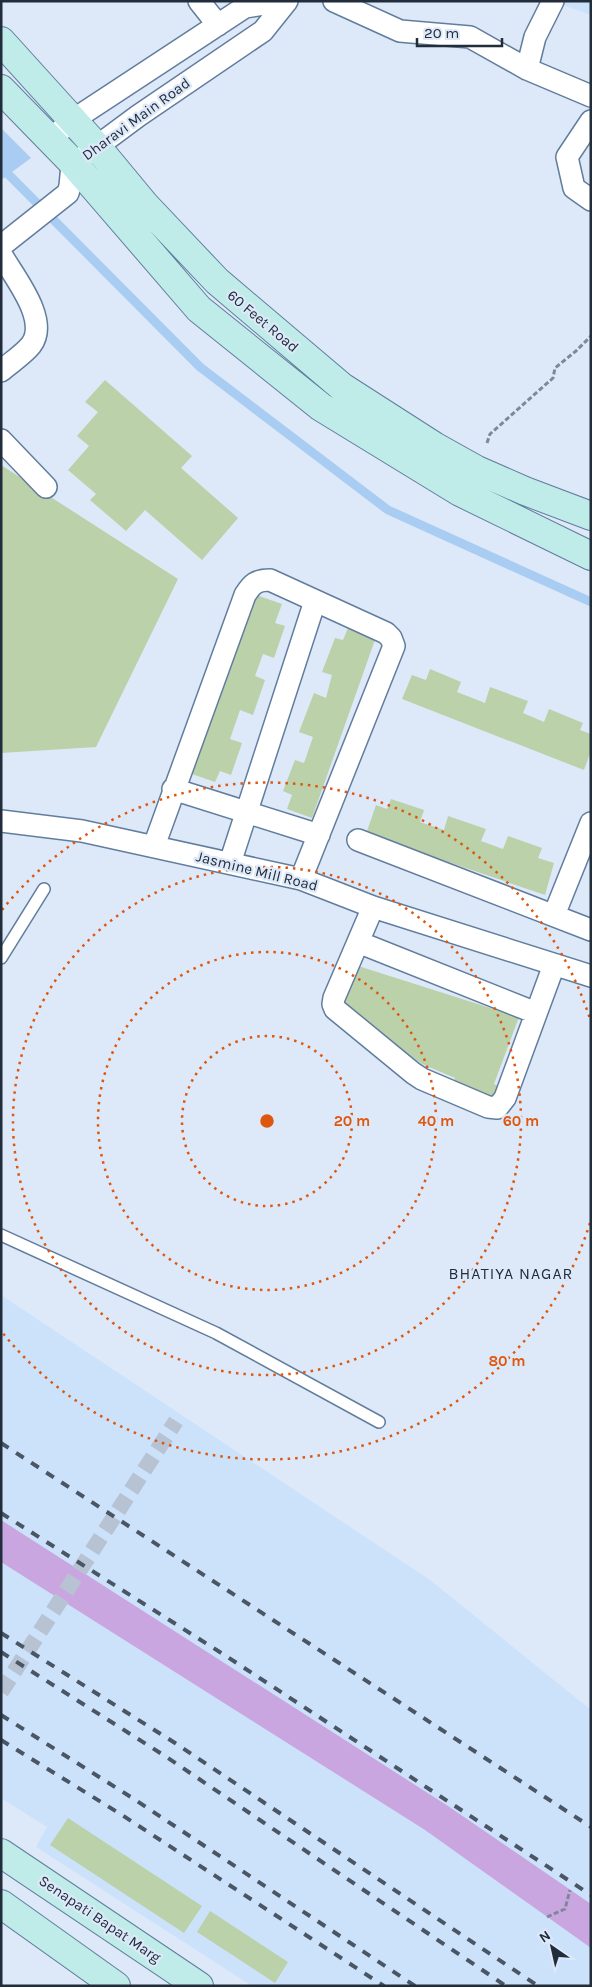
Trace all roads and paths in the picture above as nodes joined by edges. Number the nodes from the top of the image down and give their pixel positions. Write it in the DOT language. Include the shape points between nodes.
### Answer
graph roads {
  1 [pos="199,1"];
  2 [pos="286,1"];
  3 [pos="334,1"];
  4 [pos="553,1"];
  5 [pos="218,25"];
  6 [pos="1,41"];
  7 [pos="528,68"];
  8 [pos="1,89"];
  9 [pos="591,96"];
  10 [pos="73,120"];
  11 [pos="591,121"];
  12 [pos="50,139"];
  13 [pos="97,147"];
  14 [pos="74,164"];
  15 [pos="591,200"];
  16 [pos="5,246"];
  17 [pos="591,336"];
  18 [pos="1,371"];
  19 [pos="1,440"];
  20 [pos="477,470"];
  21 [pos="46,486"];
  22 [pos="591,516"];
  23 [pos="591,556"];
  24 [pos="315,601"];
  25 [pos="174,789"];
  26 [pos="246,812"];
  27 [pos="1,821"];
  28 [pos="591,823"];
  29 [pos="319,835"];
  30 [pos="358,840"];
  31 [pos="154,846"];
  32 [pos="230,863"];
  33 [pos="301,879"];
  34 [pos="44,889"];
  35 [pos="373,907"];
  36 [pos="554,915"];
  37 [pos="591,930"];
  38 [pos="358,942"];
  39 [pos="1,958"];
  40 [pos="554,965"];
  41 [pos="591,976"];
  42 [pos="536,1013"];
  43 [pos="1,1235"];
  44 [pos="379,1422"];
  45 [pos="1,1853"];
  46 [pos="570,1890"];
  47 [pos="1,1904"];
  48 [pos="547,1917"];
  49 [pos="116,1986"];
  50 [pos="200,1986"];
  1 -- 5 [label="street"];
  2 -- 5 [label="street" via="245,7"];
  2 -- 13 [label="street, Dharavi Main Road" via="263,31"];
  3 -- 7 [label="street" via="400,31 470,37"];
  4 -- 7 [label="street" via="535,37"];
  5 -- 10 [label="street"];
  6 -- 10 [label="main road, 60 Feet Road"];
  7 -- 9 [label="street"];
  8 -- 12 [label="main road, 60 Feet Road"];
  10 -- 12 [label="street"];
  10 -- 13 [label="main road, 60 Feet Road"];
  11 -- 15 [label="street" via="567,157 574,188"];
  12 -- 14 [label="main road, 60 Feet Road"];
  13 -- 14 [label="street, Dharavi Main Road"];
  13 -- 20 [label="main road, 60 Feet Road" via="217,281 342,387"];
  14 -- 16 [label="street, Dharavi Main Road" via="68,193"];
  14 -- 23 [label="main road, 60 Feet Road" via="199,309 321,407 460,492"];
  16 -- 18 [label="street" via="35,311 37,328 31,344"];
  17 -- 20 [label="path" via="555,368 553,378 490,434"];
  19 -- 21 [label="street"];
  20 -- 22 [label="main road, 60 Feet Road"];
  24 -- 25 [label="street" via="270,580 260,580 251,585"];
  24 -- 26 [label="street"];
  24 -- 29 [label="street" via="386,633 394,646"];
  25 -- 26 [label="street"];
  25 -- 31 [label="street"];
  26 -- 29 [label="street"];
  26 -- 32 [label="street"];
  27 -- 31 [label="street, Jasmine Mill Road" via="82,831"];
  28 -- 36 [label="street"];
  29 -- 33 [label="street"];
  30 -- 36 [label="street"];
  31 -- 32 [label="street, Jasmine Mill Road"];
  32 -- 33 [label="street, Jasmine Mill Road"];
  33 -- 35 [label="street, Jasmine Mill Road"];
  34 -- 39 [label="lane"];
  35 -- 38 [label="street"];
  35 -- 40 [label="street, Jasmine Mill Road"];
  36 -- 37 [label="street"];
  38 -- 42 [label="street"];
  38 -- 42 [label="street" via="334,998 335,1009 422,1079 488,1107 497,1108 505,1098"];
  40 -- 41 [label="street, Jasmine Mill Road"];
  40 -- 42 [label="street"];
  43 -- 44 [label="lane" via="216,1333"];
  45 -- 50 [label="main road, Senapati Bapat Marg"];
  46 -- 48 [label="path" via="565,1910"];
  47 -- 49 [label="main road"];
}
